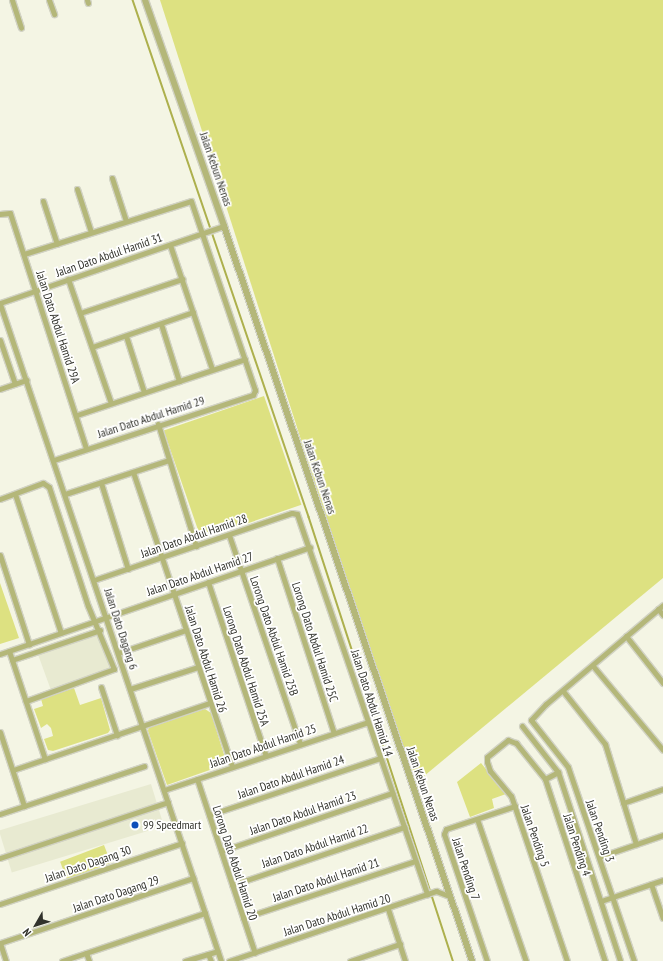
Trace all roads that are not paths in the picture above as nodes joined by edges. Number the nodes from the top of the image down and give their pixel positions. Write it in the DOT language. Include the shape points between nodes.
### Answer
graph roads {
  1 [pos="12,0"];
  2 [pos="49,0"];
  3 [pos="145,0"];
  4 [pos="54,14"];
  5 [pos="21,28"];
  6 [pos="112,178"];
  7 [pos="77,189"];
  8 [pos="43,201"];
  9 [pos="0,214"];
  10 [pos="126,221"];
  11 [pos="224,226"];
  12 [pos="91,232"];
  13 [pos="203,233"];
  14 [pos="56,244"];
  15 [pos="170,245"];
  16 [pos="24,254"];
  17 [pos="68,279"];
  18 [pos="182,279"];
  19 [pos="36,291"];
  20 [pos="0,303"];
  21 [pos="193,312"];
  22 [pos="80,313"];
  23 [pos="161,324"];
  24 [pos="126,336"];
  25 [pos="0,340"];
  26 [pos="92,347"];
  27 [pos="245,359"];
  28 [pos="212,369"];
  29 [pos="26,380"];
  30 [pos="179,380"];
  31 [pos="15,384"];
  32 [pos="0,389"];
  33 [pos="144,392"];
  34 [pos="111,404"];
  35 [pos="77,415"];
  36 [pos="158,424"];
  37 [pos="86,449"];
  38 [pos="54,460"];
  39 [pos="169,460"];
  40 [pos="133,472"];
  41 [pos="101,483"];
  42 [pos="15,494"];
  43 [pos="65,494"];
  44 [pos="0,499"];
  45 [pos="299,517"];
  46 [pos="229,535"];
  47 [pos="196,546"];
  48 [pos="310,547"];
  49 [pos="0,555"];
  50 [pos="162,557"];
  51 [pos="276,558"];
  52 [pos="128,569"];
  53 [pos="241,570"];
  54 [pos="94,580"];
  55 [pos="208,582"];
  56 [pos="174,593"];
  57 [pos="663,605"];
  58 [pos="658,608"];
  59 [pos="663,615"];
  60 [pos="106,617"];
  61 [pos="96,621"];
  62 [pos="100,630"];
  63 [pos="186,630"];
  64 [pos="61,633"];
  65 [pos="626,636"];
  66 [pos="29,644"];
  67 [pos="9,651"];
  68 [pos="118,653"];
  69 [pos="0,654"];
  70 [pos="12,660"];
  71 [pos="593,666"];
  72 [pos="198,667"];
  73 [pos="663,683"];
  74 [pos="101,687"];
  75 [pos="130,690"];
  76 [pos="563,691"];
  77 [pos="26,701"];
  78 [pos="210,703"];
  79 [pos="368,722"];
  80 [pos="143,726"];
  81 [pos="522,726"];
  82 [pos="0,732"];
  83 [pos="334,733"];
  84 [pos="117,735"];
  85 [pos="516,743"];
  86 [pos="300,744"];
  87 [pos="663,750"];
  88 [pos="266,756"];
  89 [pos="380,758"];
  90 [pos="44,759"];
  91 [pos="144,766"];
  92 [pos="232,767"];
  93 [pos="12,770"];
  94 [pos="558,772"];
  95 [pos="197,779"];
  96 [pos="545,779"];
  97 [pos="663,789"];
  98 [pos="164,790"];
  99 [pos="392,793"];
  100 [pos="168,802"];
  101 [pos="624,804"];
  102 [pos="24,806"];
  103 [pos="515,806"];
  104 [pos="0,814"];
  105 [pos="209,815"];
  106 [pos="477,819"];
  107 [pos="404,827"];
  108 [pos="663,835"];
  109 [pos="182,843"];
  110 [pos="636,844"];
  111 [pos="221,851"];
  112 [pos="599,857"];
  113 [pos="0,858"];
  114 [pos="415,861"];
  115 [pos="194,878"];
  116 [pos="663,880"];
  117 [pos="652,884"];
  118 [pos="232,885"];
  119 [pos="427,894"];
  120 [pos="449,896"];
  121 [pos="612,898"];
  122 [pos="601,901"];
  123 [pos="0,904"];
  124 [pos="388,909"];
  125 [pos="205,913"];
  126 [pos="243,918"];
  127 [pos="663,918"];
  128 [pos="0,943"];
  129 [pos="400,944"];
  130 [pos="218,951"];
  131 [pos="86,953"];
  132 [pos="255,953"];
  133 [pos="208,954"];
  134 [pos="6,961"];
  135 [pos="62,961"];
  136 [pos="89,961"];
  137 [pos="185,961"];
  138 [pos="211,961"];
  139 [pos="221,961"];
  140 [pos="229,961"];
  141 [pos="350,961"];
  142 [pos="406,961"];
  143 [pos="472,961"];
  144 [pos="487,961"];
  145 [pos="526,961"];
  146 [pos="567,961"];
  147 [pos="605,961"];
  148 [pos="620,961"];
  149 [pos="634,961"];
  1 -- 5 [label="street"];
  2 -- 4 [label="street"];
  3 -- 11 [label="street, Jalan Kebun Nenas"];
  6 -- 10 [label="street"];
  7 -- 12 [label="street"];
  8 -- 14 [label="street"];
  9 -- 16 [label="street, Jalan Dato Abdul Hamid 29A" via="10,213"];
  10 -- 12 [label="street"];
  10 -- 13 [label="street" via="191,201"];
  11 -- 13 [label="street, Jalan Dato Abdul Hamid 31"];
  11 -- 120 [label="street, Jalan Kebun Nenas"];
  12 -- 14 [label="street"];
  13 -- 15 [label="street, Jalan Dato Abdul Hamid 31"];
  13 -- 27 [label="street"];
  14 -- 16 [label="street"];
  15 -- 17 [label="street, Jalan Dato Abdul Hamid 31"];
  15 -- 18 [label="street"];
  16 -- 19 [label="street, Jalan Dato Abdul Hamid 29A"];
  17 -- 19 [label="street, Jalan Dato Abdul Hamid 31"];
  17 -- 22 [label="street"];
  18 -- 21 [label="street"];
  18 -- 22 [label="street"];
  19 -- 20 [label="street, Jalan Dato Abdul Hamid 31"];
  19 -- 35 [label="street, Jalan Dato Abdul Hamid 29A"];
  20 -- 29 [label="street, Jalan Dato Dagang 6"];
  21 -- 23 [label="street"];
  21 -- 28 [label="street"];
  22 -- 26 [label="street"];
  23 -- 24 [label="street"];
  23 -- 30 [label="street"];
  24 -- 26 [label="street"];
  24 -- 33 [label="street"];
  25 -- 31 [label="street"];
  26 -- 34 [label="street"];
  27 -- 28 [label="street"];
  27 -- 36 [label="street, Jalan Dato Abdul Hamid 29" via="255,393"];
  28 -- 30 [label="street"];
  29 -- 31 [label="street"];
  29 -- 38 [label="street, Jalan Dato Dagang 6"];
  30 -- 33 [label="street"];
  31 -- 32 [label="street"];
  33 -- 34 [label="street"];
  34 -- 35 [label="street"];
  35 -- 37 [label="street, Jalan Dato Abdul Hamid 29A"];
  36 -- 37 [label="street, Jalan Dato Abdul Hamid 29"];
  36 -- 39 [label="street"];
  37 -- 38 [label="street, Jalan Dato Abdul Hamid 29"];
  38 -- 43 [label="street, Jalan Dato Dagang 6"];
  39 -- 40 [label="street"];
  39 -- 47 [label="street"];
  40 -- 41 [label="street"];
  40 -- 50 [label="street, Jalan Dato Abdul Hamid 26"];
  41 -- 43 [label="street"];
  41 -- 52 [label="street"];
  42 -- 44 [label="street"];
  42 -- 61 [label="street" via="43,483 49,486 88,606"];
  42 -- 64 [label="street"];
  43 -- 54 [label="street, Jalan Dato Dagang 6"];
  45 -- 46 [label="street, Jalan Dato Abdul Hamid 28" via="292,513"];
  45 -- 48 [label="street, Jalan Dato Abdul Hamid 14"];
  46 -- 47 [label="street, Jalan Dato Abdul Hamid 28"];
  46 -- 53 [label="street, Lorong Dato Abdul Hamid 25B"];
  47 -- 50 [label="street, Jalan Dato Abdul Hamid 28"];
  48 -- 51 [label="street, Jalan Dato Abdul Hamid 27"];
  48 -- 79 [label="street, Jalan Dato Abdul Hamid 14"];
  49 -- 66 [label="street"];
  50 -- 52 [label="street, Jalan Dato Abdul Hamid 28"];
  50 -- 56 [label="street, Jalan Dato Abdul Hamid 26"];
  51 -- 53 [label="street, Jalan Dato Abdul Hamid 27"];
  51 -- 83 [label="street, Lorong Dato Abdul Hamid 25C"];
  52 -- 54 [label="street, Jalan Dato Abdul Hamid 28"];
  53 -- 55 [label="street, Jalan Dato Abdul Hamid 27"];
  53 -- 86 [label="street, Lorong Dato Abdul Hamid 25B"];
  54 -- 60 [label="street, Jalan Dato Dagang 6"];
  55 -- 56 [label="street, Jalan Dato Abdul Hamid 27"];
  55 -- 88 [label="street, Lorong Dato Abdul Hamid 25A"];
  56 -- 60 [label="street, Jalan Dato Abdul Hamid 27"];
  56 -- 63 [label="street, Jalan Dato Abdul Hamid 26"];
  57 -- 58 [label="street"];
  58 -- 59 [label="street"];
  58 -- 65 [label="street"];
  60 -- 61 [label="street, Jalan Dato Abdul Hamid 27"];
  60 -- 68 [label="street, Jalan Dato Dagang 6"];
  61 -- 62 [label="street"];
  61 -- 64 [label="street, Jalan Dato Abdul Hamid 27"];
  62 -- 70 [label="street"];
  62 -- 77 [label="street" via="114,669"];
  63 -- 68 [label="street"];
  63 -- 72 [label="street, Jalan Dato Abdul Hamid 26"];
  64 -- 66 [label="street, Jalan Dato Abdul Hamid 27"];
  65 -- 71 [label="street"];
  65 -- 73 [label="street"];
  66 -- 67 [label="street, Jalan Dato Abdul Hamid 27"];
  67 -- 69 [label="street, Jalan Dato Abdul Hamid 27"];
  67 -- 70 [label="street"];
  68 -- 75 [label="street, Jalan Dato Dagang 6"];
  70 -- 77 [label="street"];
  71 -- 76 [label="street"];
  71 -- 87 [label="street"];
  72 -- 75 [label="street"];
  72 -- 78 [label="street, Jalan Dato Abdul Hamid 26"];
  74 -- 84 [label="street"];
  75 -- 80 [label="street, Jalan Dato Dagang 6"];
  76 -- 101 [label="street" via="605,744"];
  76 -- 112 [label="street, Jalan Pending 3" via="532,718 532,723 568,767"];
  77 -- 90 [label="street"];
  78 -- 80 [label="street"];
  78 -- 92 [label="street, Jalan Dato Abdul Hamid 26"];
  79 -- 83 [label="street, Jalan Dato Abdul Hamid 25"];
  79 -- 89 [label="street, Jalan Dato Abdul Hamid 14"];
  80 -- 84 [label="street"];
  80 -- 98 [label="street, Jalan Dato Dagang 6"];
  81 -- 94 [label="street"];
  82 -- 93 [label="street"];
  83 -- 86 [label="street, Jalan Dato Abdul Hamid 25"];
  84 -- 90 [label="street"];
  85 -- 96 [label="street, Jalan Pending 4"];
  85 -- 103 [label="street, Jalan Pending 5" via="512,740 505,741 487,757 490,771 511,796"];
  86 -- 88 [label="street, Jalan Dato Abdul Hamid 25"];
  88 -- 92 [label="street, Jalan Dato Abdul Hamid 25"];
  89 -- 99 [label="street, Jalan Dato Abdul Hamid 14"];
  89 -- 105 [label="street, Jalan Dato Abdul Hamid 24"];
  90 -- 93 [label="street"];
  91 -- 102 [label="street"];
  92 -- 95 [label="street, Jalan Dato Abdul Hamid 25"];
  93 -- 102 [label="street"];
  94 -- 96 [label="street"];
  94 -- 122 [label="street"];
  95 -- 98 [label="street, Jalan Dato Abdul Hamid 25"];
  95 -- 105 [label="street, Lorong Dato Abdul Hamid 20"];
  96 -- 147 [label="street, Jalan Pending 4"];
  97 -- 101 [label="street"];
  98 -- 100 [label="street, Jalan Dato Dagang 6"];
  99 -- 107 [label="street, Jalan Dato Abdul Hamid 14"];
  99 -- 111 [label="street, Jalan Dato Abdul Hamid 23"];
  100 -- 109 [label="street, Jalan Dato Dagang 6"];
  100 -- 113 [label="street"];
  101 -- 110 [label="street"];
  102 -- 104 [label="street"];
  103 -- 106 [label="street, Jalan Pending 7"];
  103 -- 146 [label="street, Jalan Pending 5"];
  105 -- 111 [label="street, Lorong Dato Abdul Hamid 20"];
  106 -- 144 [label="street, Jalan Pending 7" via="446,830 444,834"];
  106 -- 145 [label="street"];
  107 -- 114 [label="street, Jalan Dato Abdul Hamid 14"];
  107 -- 118 [label="street, Jalan Dato Abdul Hamid 22"];
  108 -- 110 [label="street"];
  109 -- 115 [label="street, Jalan Dato Dagang 6"];
  109 -- 123 [label="street, Jalan Dato Dagang 30"];
  110 -- 112 [label="street"];
  111 -- 118 [label="street, Lorong Dato Abdul Hamid 20"];
  112 -- 121 [label="street, Jalan Pending 3"];
  114 -- 119 [label="street, Jalan Dato Abdul Hamid 14"];
  114 -- 126 [label="street, Jalan Dato Abdul Hamid 21"];
  115 -- 125 [label="street, Jalan Dato Dagang 6"];
  115 -- 128 [label="street, Jalan Dato Dagang 29"];
  116 -- 117 [label="street"];
  117 -- 121 [label="street"];
  117 -- 127 [label="street"];
  118 -- 126 [label="street, Lorong Dato Abdul Hamid 20"];
  119 -- 120 [label="street, Jalan Dato Abdul Hamid 20" via="440,891"];
  119 -- 124 [label="street, Jalan Dato Abdul Hamid 20"];
  120 -- 143 [label="street, Jalan Kebun Nenas"];
  121 -- 122 [label="street"];
  121 -- 149 [label="street, Jalan Pending 3"];
  122 -- 148 [label="street"];
  124 -- 129 [label="street"];
  124 -- 132 [label="street, Jalan Dato Abdul Hamid 20"];
  125 -- 130 [label="street, Jalan Dato Dagang 6"];
  125 -- 131 [label="street"];
  126 -- 132 [label="street, Lorong Dato Abdul Hamid 20"];
  128 -- 134 [label="street"];
  129 -- 141 [label="street"];
  129 -- 142 [label="street"];
  130 -- 133 [label="street"];
  130 -- 139 [label="street, Jalan Dato Dagang 6"];
  131 -- 135 [label="street"];
  131 -- 136 [label="street"];
  132 -- 140 [label="street, Jalan Dato Abdul Hamid 20"];
  133 -- 137 [label="street"];
  133 -- 138 [label="street"];
}
